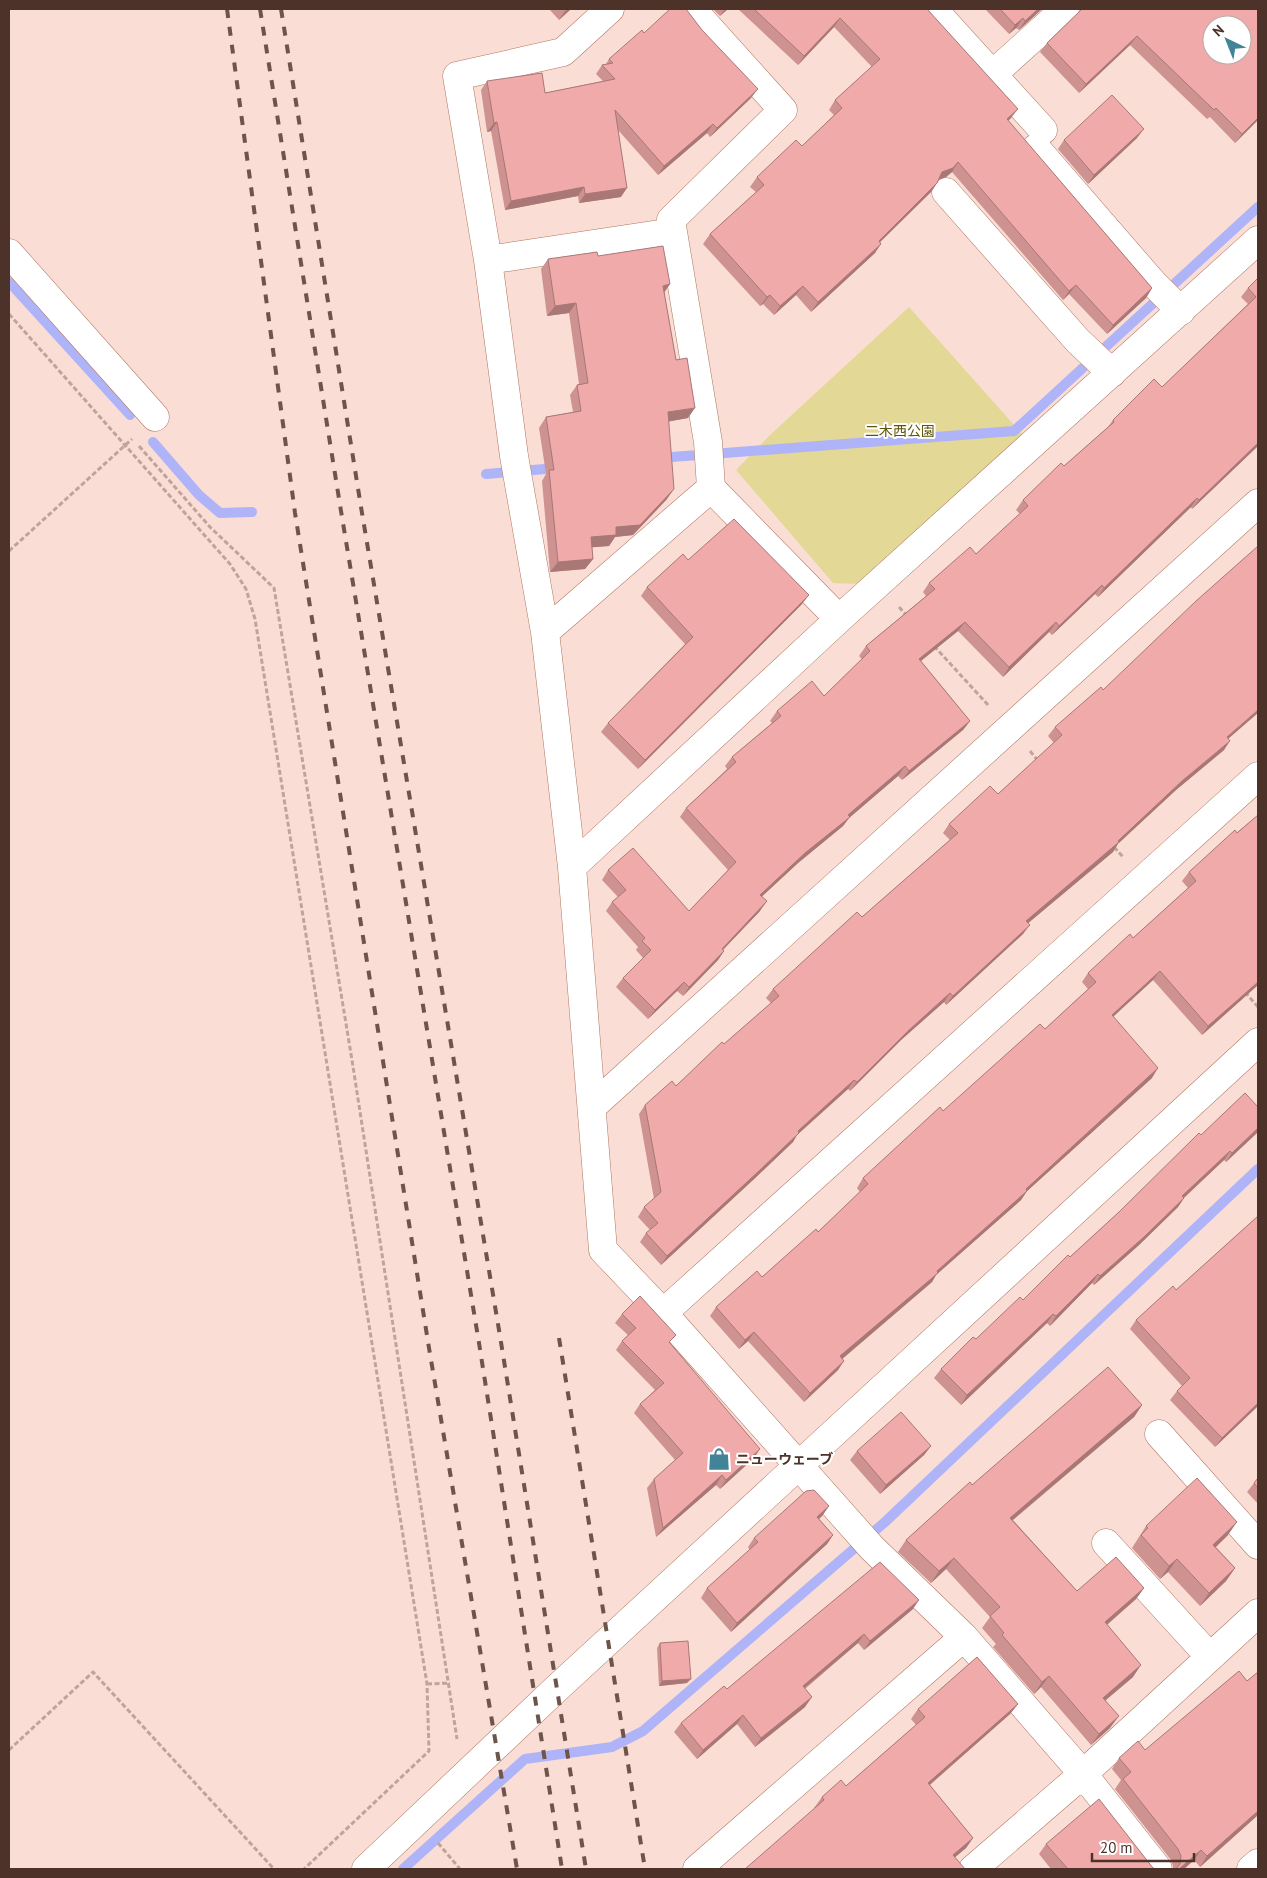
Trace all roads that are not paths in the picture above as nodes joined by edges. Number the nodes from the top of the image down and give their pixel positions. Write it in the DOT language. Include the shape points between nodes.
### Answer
graph roads {
  1 [pos="610,9"];
  2 [pos="692,9"];
  3 [pos="933,9"];
  4 [pos="1065,9"];
  5 [pos="993,74"];
  6 [pos="946,192"];
  7 [pos="673,232"];
  8 [pos="1258,240"];
  9 [pos="9,253"];
  10 [pos="488,260"];
  11 [pos="1168,298"];
  12 [pos="1106,368"];
  13 [pos="155,417"];
  14 [pos="711,480"];
  15 [pos="1258,503"];
  16 [pos="839,619"];
  17 [pos="545,632"];
  18 [pos="1258,776"];
  19 [pos="572,867"];
  20 [pos="1258,1042"];
  21 [pos="593,1106"];
  22 [pos="663,1313"];
  23 [pos="1159,1434"];
  24 [pos="797,1466"];
  25 [pos="1106,1542"];
  26 [pos="1258,1545"];
  27 [pos="1258,1613"];
  28 [pos="964,1637"];
  29 [pos="1210,1657"];
  30 [pos="1084,1774"];
  31 [pos="1258,1863"];
  32 [pos="366,1869"];
  33 [pos="697,1869"];
  34 [pos="973,1869"];
  35 [pos="1158,1869"];
  36 [pos="1251,1869"];
  1 -- 10 [label="street" via="563,52 456,76"];
  2 -- 7 [label="street" via="783,110 671,220"];
  3 -- 5 [label="street"];
  4 -- 5 [label="street"];
  5 -- 11 [label="street" via="1039,139"];
  6 -- 12 [label="street" via="1078,341"];
  7 -- 10 [label="street"];
  7 -- 14 [label="street" via="708,442"];
  8 -- 11 [label="street"];
  9 -- 13 [label="street"];
  10 -- 17 [label="street" via="514,456"];
  11 -- 12 [label="street"];
  12 -- 16 [label="street"];
  14 -- 16 [label="street"];
  14 -- 17 [label="street"];
  15 -- 21 [label="street"];
  16 -- 19 [label="street"];
  17 -- 19 [label="street"];
  18 -- 22 [label="street"];
  19 -- 21 [label="street"];
  20 -- 24 [label="street"];
  21 -- 22 [label="street" via="603,1250"];
  22 -- 24 [label="street"];
  23 -- 26 [label="street"];
  24 -- 28 [label="street"];
  24 -- 32 [label="street"];
  25 -- 29 [label="street"];
  27 -- 29 [label="street"];
  28 -- 30 [label="street"];
  28 -- 33 [label="street"];
  29 -- 30 [label="street"];
  30 -- 34 [label="street"];
  30 -- 35 [label="street"];
  31 -- 36 [label="street"];
}
